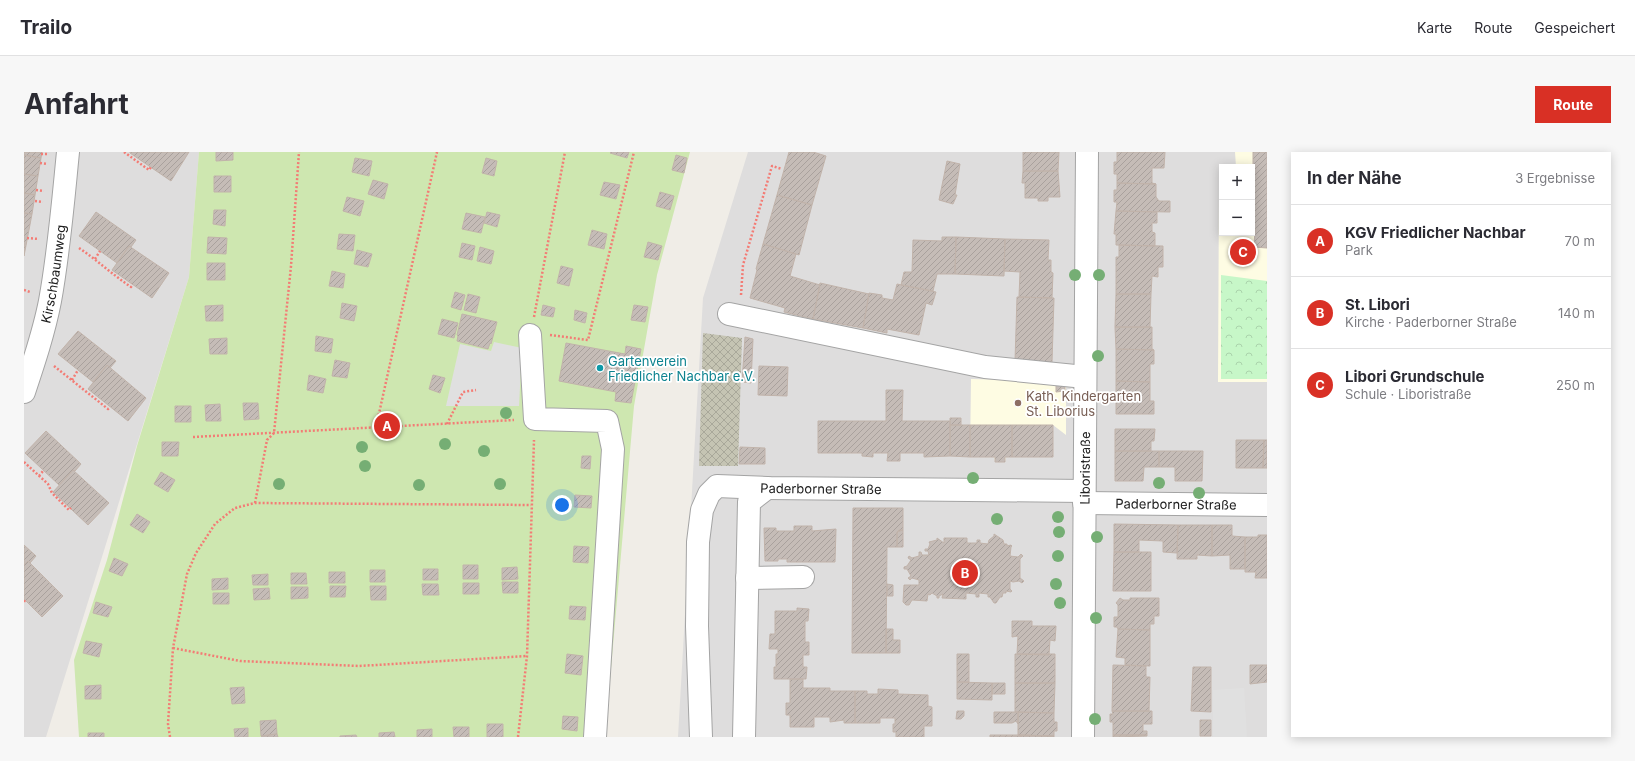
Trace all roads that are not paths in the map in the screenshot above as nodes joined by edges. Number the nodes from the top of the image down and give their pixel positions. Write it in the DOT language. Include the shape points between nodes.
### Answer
graph roads {
  1 [pos="68,152"];
  2 [pos="1087,152"];
  3 [pos="733,314"];
  4 [pos="530,336"];
  5 [pos="1085,376"];
  6 [pos="24,392"];
  7 [pos="767,488"];
  8 [pos="1084,497"];
  9 [pos="1267,505"];
  10 [pos="803,577"];
  11 [pos="747,578"];
  12 [pos="595,737"];
  13 [pos="701,737"];
  14 [pos="744,737"];
  15 [pos="1083,737"];
  1 -- 6 [label="street, Kirschbaumweg" via="58,253 50,302"];
  2 -- 5 [label="street, Liboristraße"];
  3 -- 5 [label="street" via="984,367"];
  4 -- 12 [label="street" via="535,419 607,421 613,449"];
  5 -- 8 [label="street, Liboristraße"];
  7 -- 8 [label="street, Paderborner Straße"];
  7 -- 11 [label="street, Paderborner Straße" via="749,502"];
  7 -- 13 [label="street" via="717,486 709,494 702,510 698,542 696,626"];
  8 -- 9 [label="street, Paderborner Straße"];
  8 -- 15 [label="street, Liboristraße"];
  10 -- 11 [label="street"];
  11 -- 14 [label="street, Paderborner Straße"];
}
